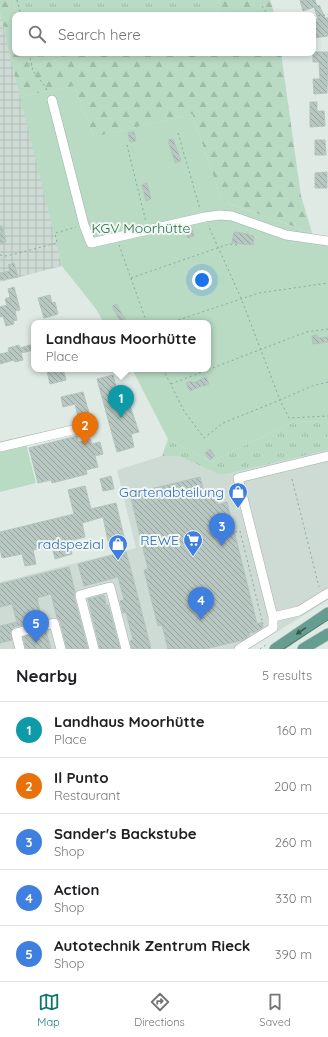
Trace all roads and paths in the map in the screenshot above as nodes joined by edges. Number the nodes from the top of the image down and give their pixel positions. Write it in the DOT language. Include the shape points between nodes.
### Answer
graph roads {
  1 [pos="18,0"];
  2 [pos="262,6"];
  3 [pos="20,12"];
  4 [pos="266,12"];
  5 [pos="328,14"];
  6 [pos="316,16"];
  7 [pos="30,56"];
  8 [pos="52,100"];
  9 [pos="178,133"];
  10 [pos="127,145"];
  11 [pos="204,217"];
  12 [pos="84,225"];
  13 [pos="148,230"];
  14 [pos="117,237"];
  15 [pos="328,241"];
  16 [pos="236,245"];
  17 [pos="218,248"];
  18 [pos="0,255"];
  19 [pos="131,278"];
  20 [pos="328,284"];
  21 [pos="241,298"];
  22 [pos="146,320"];
  23 [pos="178,320"];
  24 [pos="328,329"];
  25 [pos="260,348"];
  26 [pos="211,368"];
  27 [pos="165,372"];
  28 [pos="201,372"];
  29 [pos="328,382"];
  30 [pos="171,384"];
  31 [pos="280,400"];
  32 [pos="328,416"];
  33 [pos="94,425"];
  34 [pos="0,447"];
  35 [pos="328,456"];
  36 [pos="292,479"];
  37 [pos="235,532"];
  38 [pos="318,587"];
  39 [pos="328,592"];
  40 [pos="328,613"];
  41 [pos="273,617"];
  42 [pos="267,632"];
  43 [pos="328,634"];
  44 [pos="20,649"];
  45 [pos="61,649"];
  46 [pos="94,649"];
  47 [pos="126,649"];
  48 [pos="239,649"];
  49 [pos="275,649"];
  50 [pos="303,649"];
  1 -- 3 [label="path"];
  2 -- 4 [label="path"];
  5 -- 6 [label="path"];
  7 -- 8 [label="path" via="33,71"];
  8 -- 12 [label="lane"];
  9 -- 11 [label="path" via="199,208"];
  10 -- 13 [label="path"];
  11 -- 13 [label="lane"];
  11 -- 15 [label="lane" via="232,216 286,235"];
  11 -- 17 [label="path"];
  12 -- 14 [label="lane" via="91,243"];
  12 -- 18 [label="path" via="55,233 57,243 7,256"];
  13 -- 14 [label="lane"];
  14 -- 19 [label="path"];
  16 -- 17 [label="path" via="229,244"];
  17 -- 19 [label="path"];
  17 -- 21 [label="path"];
  19 -- 22 [label="path"];
  20 -- 21 [label="path" via="258,293"];
  21 -- 23 [label="path"];
  21 -- 25 [label="path"];
  24 -- 25 [label="path" via="306,332"];
  25 -- 26 [label="path"];
  25 -- 31 [label="path"];
  27 -- 30 [label="path"];
  28 -- 30 [label="path"];
  29 -- 31 [label="path"];
  30 -- 31 [label="path" via="184,411 204,438 223,423"];
  31 -- 32 [label="path" via="288,418"];
  33 -- 34 [label="lane"];
  35 -- 41 [label="lane" via="238,478"];
  36 -- 38 [label="path"];
  37 -- 42 [label="path" via="240,530"];
  39 -- 41 [label="lane" via="299,611"];
  40 -- 49 [label="main road, one-way"];
  41 -- 42 [label="lane" via="273,628"];
  42 -- 48 [label="lane"];
  43 -- 50 [label="main road"];
  44 -- 45 [label="lane" via="16,633 54,623"];
  46 -- 47 [label="lane" via="80,594 110,587"];
}
